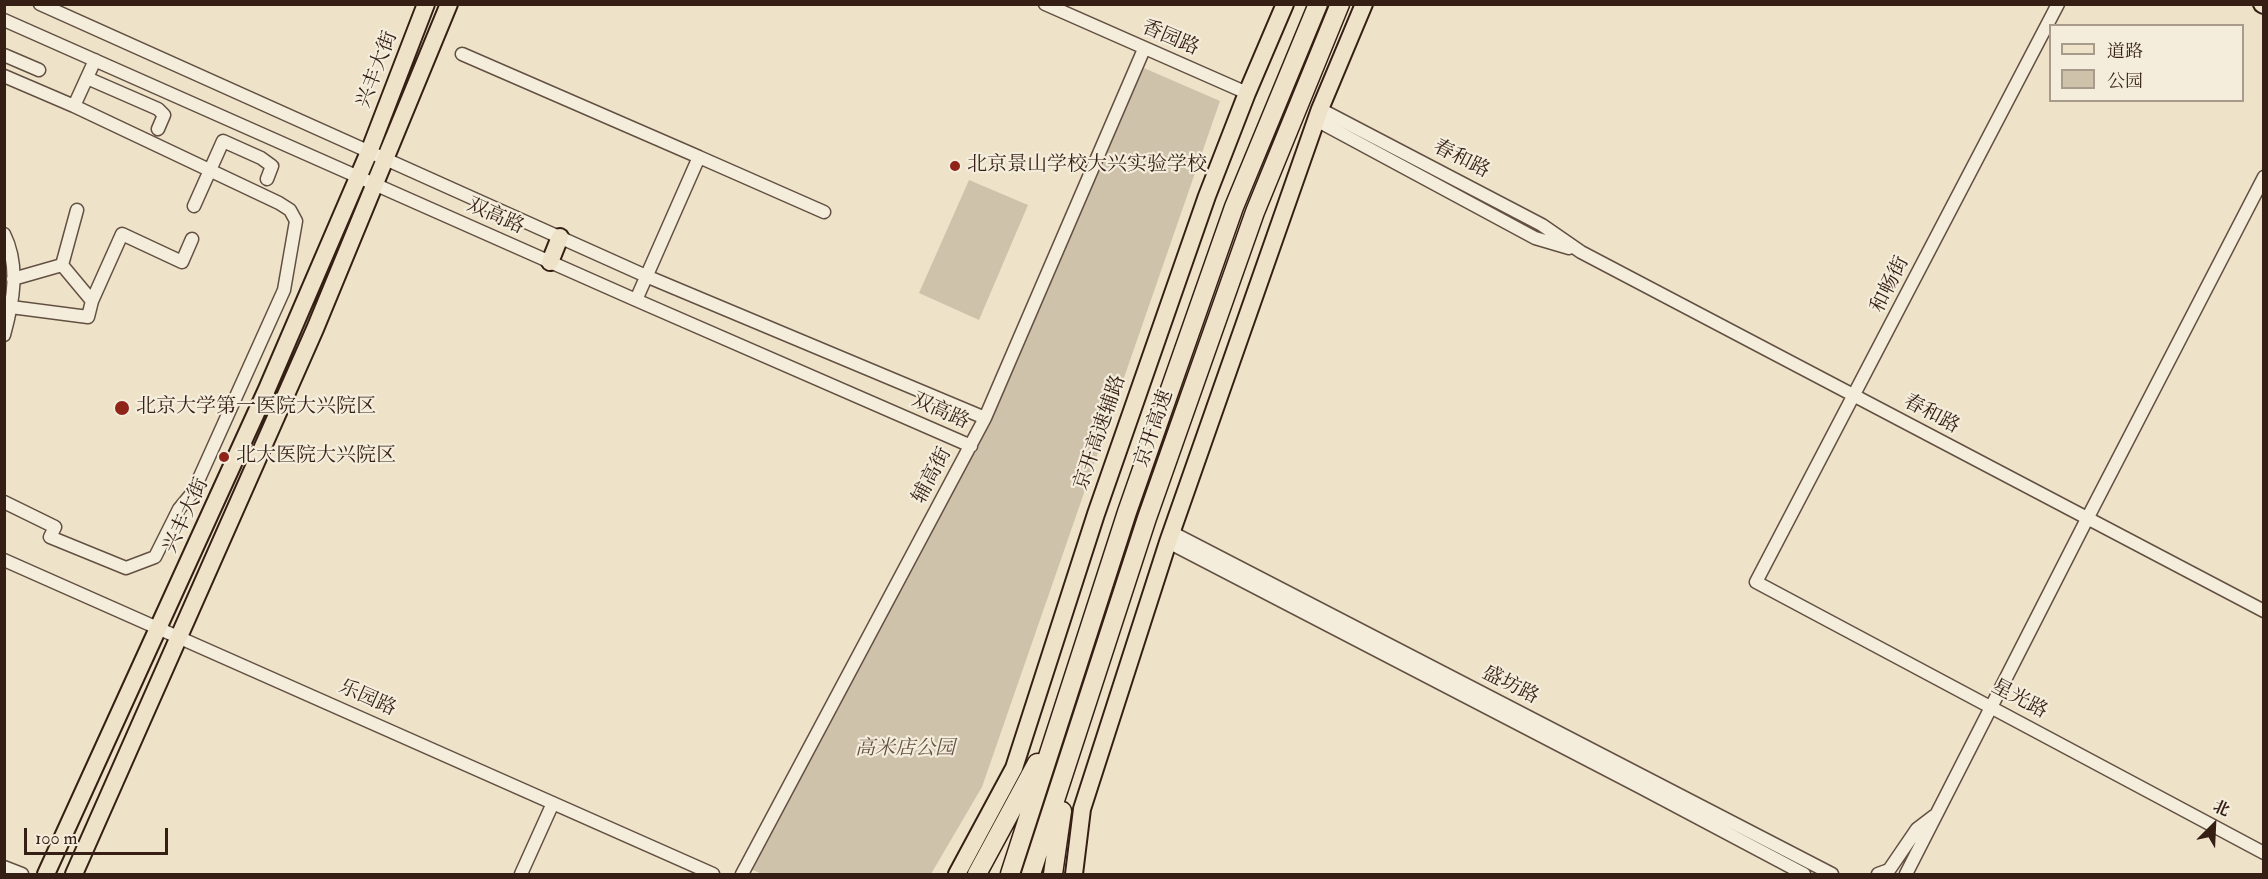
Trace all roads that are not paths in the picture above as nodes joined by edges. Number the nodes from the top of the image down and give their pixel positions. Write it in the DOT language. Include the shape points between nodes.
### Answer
graph roads {
  1 [pos="40,4"];
  2 [pos="426,4"];
  3 [pos="449,4"];
  4 [pos="1044,4"];
  5 [pos="1285,4"];
  6 [pos="1318,4"];
  7 [pos="1340,4"];
  8 [pos="1364,4"];
  9 [pos="2058,4"];
  10 [pos="4,20"];
  11 [pos="1144,49"];
  12 [pos="462,54"];
  13 [pos="4,55"];
  14 [pos="95,60"];
  15 [pos="39,70"];
  16 [pos="4,76"];
  17 [pos="87,78"];
  18 [pos="1247,93"];
  19 [pos="74,106"];
  20 [pos="1318,114"];
  21 [pos="158,129"];
  22 [pos="369,152"];
  23 [pos="699,157"];
  24 [pos="386,160"];
  25 [pos="210,170"];
  26 [pos="358,177"];
  27 [pos="2264,177"];
  28 [pos="267,179"];
  29 [pos="375,185"];
  30 [pos="194,206"];
  31 [pos="77,210"];
  32 [pos="824,212"];
  33 [pos="4,234"];
  34 [pos="560,237"];
  35 [pos="192,239"];
  36 [pos="550,262"];
  37 [pos="62,265"];
  38 [pos="646,276"];
  39 [pos="13,279"];
  40 [pos="636,300"];
  41 [pos="92,301"];
  42 [pos="10,307"];
  43 [pos="4,335"];
  44 [pos="1855,397"];
  45 [pos="985,418"];
  46 [pos="971,446"];
  47 [pos="4,502"];
  48 [pos="2087,519"];
  49 [pos="1169,537"];
  50 [pos="4,560"];
  51 [pos="1756,582"];
  52 [pos="2264,611"];
  53 [pos="158,628"];
  54 [pos="178,637"];
  55 [pos="1991,707"];
  56 [pos="1059,722"];
  57 [pos="1078,728"];
  58 [pos="553,803"];
  59 [pos="1937,813"];
  60 [pos="1923,841"];
  61 [pos="2264,853"];
  62 [pos="1782,863"];
  63 [pos="4,867"];
  64 [pos="1818,868"];
  65 [pos="22,874"];
  66 [pos="46,874"];
  67 [pos="74,874"];
  68 [pos="521,874"];
  69 [pos="714,874"];
  70 [pos="742,874"];
  71 [pos="957,874"];
  72 [pos="977,874"];
  73 [pos="1010,874"];
  74 [pos="1031,874"];
  75 [pos="1053,874"];
  76 [pos="1074,874"];
  77 [pos="1795,874"];
  78 [pos="1804,874"];
  79 [pos="1832,874"];
  80 [pos="1845,874"];
  81 [pos="1878,874"];
  82 [pos="1906,874"];
  83 [pos="1916,874"];
  1 -- 22 [label="street, 双高路"];
  2 -- 22 [label="main road, 兴丰大街"];
  3 -- 24 [label="main road, 兴丰大街"];
  4 -- 11 [label="street, 香园路"];
  5 -- 18 [label="main road, 京开高速辅路"];
  6 -- 56 [label="highway, 京开高速" via="1234,207 1127,512"];
  7 -- 57 [label="highway, 京开高速" via="1255,212"];
  8 -- 20 [label="main road"];
  9 -- 44 [label="street, 和畅街"];
  10 -- 14 [label="street, 双高路"];
  11 -- 18 [label="street, 香园路"];
  11 -- 45 [label="street, 辅高街"];
  12 -- 23 [label="street"];
  13 -- 15 [label="street"];
  14 -- 17 [label="street"];
  14 -- 26 [label="street, 双高路"];
  16 -- 19 [label="street"];
  17 -- 19 [label="street"];
  17 -- 21 [label="street" via="158,109 164,115"];
  18 -- 71 [label="main road, 京开高速辅路" via="1096,514 1014,768"];
  19 -- 25 [label="street"];
  20 -- 44 [label="street, 春和路" via="1535,238 1581,252"];
  20 -- 49 [label="main road"];
  22 -- 24 [label="street, 双高路"];
  22 -- 26 [label="main road, 兴丰大街"];
  23 -- 32 [label="street"];
  23 -- 38 [label="street"];
  24 -- 29 [label="main road, 兴丰大街"];
  24 -- 34 [label="street, 双高路"];
  25 -- 28 [label="street" via="223,141 272,166"];
  25 -- 30 [label="street"];
  25 -- 47 [label="street" via="279,203 290,210 296,221 284,290 193,492 179,510 155,557 126,568 50,537 55,526"];
  26 -- 29 [label="street, 双高路"];
  26 -- 53 [label="main road, 兴丰大街"];
  27 -- 48 [label="street"];
  29 -- 36 [label="street, 双高路"];
  29 -- 54 [label="main road, 兴丰大街"];
  31 -- 37 [label="street"];
  33 -- 39 [label="street" via="12,250"];
  34 -- 36 [label="main road"];
  34 -- 38 [label="street, 双高路"];
  35 -- 41 [label="street" via="182,262 122,234"];
  36 -- 40 [label="street, 双高路"];
  37 -- 39 [label="street"];
  37 -- 41 [label="street"];
  38 -- 40 [label="street"];
  38 -- 45 [label="street, 双高路"];
  39 -- 42 [label="street"];
  40 -- 46 [label="street, 双高路"];
  41 -- 42 [label="street" via="88,317"];
  42 -- 43 [label="street"];
  44 -- 48 [label="street, 春和路"];
  44 -- 51 [label="street, 和畅街"];
  45 -- 46 [label="street, 辅高街"];
  46 -- 70 [label="street, 辅高街"];
  48 -- 52 [label="street, 春和路"];
  48 -- 55 [label="street"];
  49 -- 62 [label="street, 盛坊路"];
  49 -- 64 [label="street, 盛坊路"];
  49 -- 76 [label="main road" via="1082,809"];
  50 -- 53 [label="street, 乐园路"];
  51 -- 55 [label="street, 星光路"];
  53 -- 54 [label="street, 乐园路"];
  53 -- 66 [label="main road, 兴丰大街"];
  54 -- 58 [label="street, 乐园路"];
  54 -- 67 [label="main road, 兴丰大街"];
  55 -- 59 [label="street"];
  55 -- 61 [label="street, 星光路"];
  56 -- 72 [label="highway"];
  56 -- 73 [label="highway, 京开高速"];
  57 -- 74 [label="highway, 京开高速"];
  57 -- 75 [label="highway"];
  58 -- 68 [label="street"];
  58 -- 69 [label="street, 乐园路"];
  59 -- 60 [label="street"];
  59 -- 81 [label="street" via="1917,829 1889,870"];
  60 -- 82 [label="street"];
  60 -- 83 [label="street"];
  62 -- 77 [label="street"];
  62 -- 78 [label="street, 盛坊路"];
  63 -- 65 [label="street"];
  64 -- 79 [label="street, 盛坊路"];
  64 -- 80 [label="street"];
}
